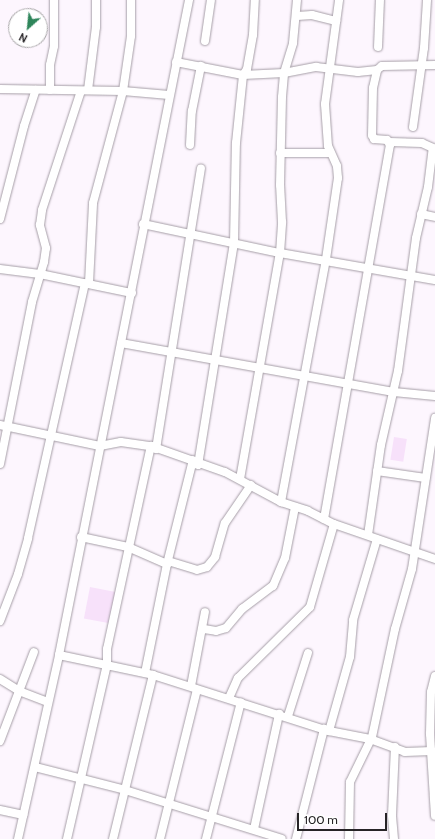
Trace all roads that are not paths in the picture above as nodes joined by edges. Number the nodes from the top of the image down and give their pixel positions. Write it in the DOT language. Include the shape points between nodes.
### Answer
graph roads {
  1 [pos="54,0"];
  2 [pos="96,0"];
  3 [pos="131,0"];
  4 [pos="189,0"];
  5 [pos="212,0"];
  6 [pos="255,0"];
  7 [pos="297,0"];
  8 [pos="339,0"];
  9 [pos="380,0"];
  10 [pos="427,0"];
  11 [pos="297,16"];
  12 [pos="336,21"];
  13 [pos="205,41"];
  14 [pos="378,48"];
  15 [pos="176,62"];
  16 [pos="435,65"];
  17 [pos="201,66"];
  18 [pos="422,66"];
  19 [pos="329,68"];
  20 [pos="376,70"];
  21 [pos="284,73"];
  22 [pos="243,75"];
  23 [pos="0,89"];
  24 [pos="36,90"];
  25 [pos="50,90"];
  26 [pos="84,90"];
  27 [pos="124,90"];
  28 [pos="169,95"];
  29 [pos="413,128"];
  30 [pos="390,142"];
  31 [pos="190,145"];
  32 [pos="280,153"];
  33 [pos="329,153"];
  34 [pos="201,169"];
  35 [pos="422,214"];
  36 [pos="435,217"];
  37 [pos="0,219"];
  38 [pos="143,224"];
  39 [pos="191,234"];
  40 [pos="234,243"];
  41 [pos="280,253"];
  42 [pos="326,259"];
  43 [pos="0,269"];
  44 [pos="369,269"];
  45 [pos="40,274"];
  46 [pos="412,276"];
  47 [pos="435,280"];
  48 [pos="87,283"];
  49 [pos="132,293"];
  50 [pos="121,343"];
  51 [pos="172,352"];
  52 [pos="217,360"];
  53 [pos="261,367"];
  54 [pos="305,377"];
  55 [pos="350,383"];
  56 [pos="394,392"];
  57 [pos="435,396"];
  58 [pos="435,418"];
  59 [pos="4,426"];
  60 [pos="50,436"];
  61 [pos="100,446"];
  62 [pos="153,447"];
  63 [pos="195,463"];
  64 [pos="0,464"];
  65 [pos="377,471"];
  66 [pos="425,478"];
  67 [pos="240,479"];
  68 [pos="251,485"];
  69 [pos="281,502"];
  70 [pos="295,507"];
  71 [pos="324,519"];
  72 [pos="334,524"];
  73 [pos="368,535"];
  74 [pos="81,537"];
  75 [pos="377,539"];
  76 [pos="128,547"];
  77 [pos="415,553"];
  78 [pos="435,559"];
  79 [pos="168,562"];
  80 [pos="206,612"];
  81 [pos="0,621"];
  82 [pos="204,629"];
  83 [pos="34,652"];
  84 [pos="308,653"];
  85 [pos="59,655"];
  86 [pos="107,665"];
  87 [pos="435,673"];
  88 [pos="149,674"];
  89 [pos="435,676"];
  90 [pos="0,679"];
  91 [pos="194,687"];
  92 [pos="19,691"];
  93 [pos="229,698"];
  94 [pos="47,702"];
  95 [pos="241,702"];
  96 [pos="279,714"];
  97 [pos="288,716"];
  98 [pos="327,730"];
  99 [pos="370,739"];
  100 [pos="0,741"];
  101 [pos="395,747"];
  102 [pos="432,751"];
  103 [pos="35,767"];
  104 [pos="81,777"];
  105 [pos="125,790"];
  106 [pos="169,805"];
  107 [pos="0,810"];
  108 [pos="23,815"];
  109 [pos="212,816"];
  110 [pos="435,816"];
  111 [pos="256,830"];
  112 [pos="18,839"];
  113 [pos="67,839"];
  114 [pos="113,839"];
  115 [pos="160,839"];
  116 [pos="206,839"];
  117 [pos="254,839"];
  118 [pos="282,839"];
  119 [pos="296,839"];
  120 [pos="349,839"];
  121 [pos="394,839"];
  1 -- 25 [label="street" via="54,46 50,65"];
  2 -- 26 [label="street" via="96,27"];
  3 -- 27 [label="street" via="131,36"];
  4 -- 15 [label="street"];
  5 -- 13 [label="street"];
  6 -- 22 [label="street" via="250,53"];
  7 -- 11 [label="street"];
  8 -- 12 [label="street"];
  9 -- 14 [label="street"];
  10 -- 18 [label="street"];
  11 -- 12 [label="street" via="312,15"];
  11 -- 21 [label="street" via="290,58"];
  12 -- 19 [label="street"];
  15 -- 17 [label="street"];
  15 -- 28 [label="street"];
  16 -- 18 [label="street"];
  17 -- 22 [label="street"];
  17 -- 31 [label="street" via="192,111"];
  18 -- 20 [label="street" via="382,66"];
  18 -- 29 [label="street"];
  19 -- 20 [label="street" via="358,72"];
  19 -- 21 [label="street" via="316,67"];
  19 -- 33 [label="street" via="325,104"];
  20 -- 30 [label="street" via="372,135 374,139"];
  21 -- 22 [label="street"];
  21 -- 32 [label="street"];
  22 -- 40 [label="street" via="236,143"];
  23 -- 24 [label="street"];
  24 -- 25 [label="street"];
  24 -- 37 [label="street"];
  25 -- 26 [label="street"];
  26 -- 27 [label="street"];
  26 -- 45 [label="street" via="42,210 40,225 46,248"];
  27 -- 28 [label="street"];
  27 -- 48 [label="street" via="93,202"];
  28 -- 38 [label="street"];
  30 -- 35 [label="street" via="422,143 433,148"];
  30 -- 44 [label="street"];
  32 -- 33 [label="street"];
  32 -- 41 [label="street"];
  33 -- 42 [label="street" via="337,166 338,178"];
  34 -- 39 [label="street"];
  35 -- 36 [label="street"];
  35 -- 46 [label="street"];
  38 -- 39 [label="street"];
  38 -- 49 [label="street"];
  39 -- 40 [label="street"];
  39 -- 51 [label="street"];
  40 -- 41 [label="street"];
  40 -- 52 [label="street"];
  41 -- 42 [label="street"];
  41 -- 53 [label="street"];
  42 -- 44 [label="street"];
  42 -- 54 [label="street"];
  43 -- 45 [label="street"];
  44 -- 46 [label="street"];
  44 -- 55 [label="street"];
  45 -- 48 [label="street"];
  45 -- 59 [label="street"];
  46 -- 47 [label="street"];
  46 -- 56 [label="street"];
  48 -- 49 [label="street"];
  48 -- 60 [label="street"];
  49 -- 50 [label="street"];
  50 -- 51 [label="street"];
  50 -- 61 [label="street"];
  51 -- 52 [label="street"];
  51 -- 62 [label="street"];
  52 -- 53 [label="street"];
  52 -- 63 [label="street"];
  53 -- 54 [label="street"];
  53 -- 67 [label="street"];
  54 -- 55 [label="street"];
  54 -- 69 [label="street"];
  55 -- 56 [label="street"];
  55 -- 71 [label="street"];
  56 -- 57 [label="street"];
  56 -- 65 [label="street"];
  58 -- 66 [label="street"];
  59 -- 60 [label="street"];
  59 -- 64 [label="street"];
  60 -- 61 [label="street"];
  60 -- 81 [label="street" via="18,574"];
  61 -- 62 [label="street" via="121,442"];
  61 -- 74 [label="street"];
  62 -- 63 [label="street"];
  62 -- 76 [label="street"];
  63 -- 67 [label="street"];
  63 -- 79 [label="street"];
  65 -- 66 [label="street"];
  65 -- 73 [label="street"];
  66 -- 77 [label="street"];
  67 -- 68 [label="street"];
  68 -- 69 [label="street"];
  68 -- 79 [label="street" via="225,522 215,557 207,567 197,570"];
  69 -- 70 [label="street"];
  70 -- 71 [label="street"];
  70 -- 82 [label="street" via="285,558 273,586 242,609 226,628 216,631"];
  71 -- 72 [label="street"];
  72 -- 73 [label="street"];
  72 -- 93 [label="street" via="310,607 238,678"];
  73 -- 75 [label="street"];
  74 -- 76 [label="street"];
  74 -- 85 [label="street"];
  75 -- 77 [label="street"];
  75 -- 98 [label="street" via="354,620 350,657"];
  76 -- 79 [label="street"];
  76 -- 86 [label="street" via="107,649"];
  77 -- 78 [label="street"];
  77 -- 99 [label="street"];
  79 -- 88 [label="street"];
  80 -- 82 [label="street"];
  82 -- 91 [label="street"];
  83 -- 92 [label="street"];
  84 -- 97 [label="street"];
  85 -- 86 [label="street"];
  85 -- 94 [label="street"];
  86 -- 88 [label="street"];
  86 -- 104 [label="street"];
  87 -- 89 [label="street"];
  88 -- 91 [label="street"];
  88 -- 105 [label="street"];
  89 -- 102 [label="street" via="430,703"];
  90 -- 92 [label="street"];
  91 -- 93 [label="street"];
  91 -- 106 [label="street"];
  92 -- 94 [label="street"];
  92 -- 100 [label="street"];
  93 -- 95 [label="street"];
  94 -- 103 [label="street"];
  95 -- 96 [label="street"];
  95 -- 109 [label="street"];
  96 -- 97 [label="street"];
  96 -- 111 [label="street"];
  97 -- 98 [label="street"];
  98 -- 99 [label="street"];
  98 -- 119 [label="street"];
  99 -- 101 [label="street"];
  99 -- 120 [label="street" via="350,782"];
  101 -- 102 [label="street" via="405,752"];
  101 -- 121 [label="street" via="392,815"];
  102 -- 110 [label="street"];
  103 -- 104 [label="street"];
  103 -- 108 [label="street"];
  104 -- 105 [label="street"];
  104 -- 113 [label="street"];
  105 -- 106 [label="street"];
  105 -- 114 [label="street"];
  106 -- 109 [label="street"];
  106 -- 115 [label="street"];
  107 -- 108 [label="street"];
  108 -- 112 [label="street"];
  109 -- 111 [label="street"];
  109 -- 116 [label="street"];
  111 -- 117 [label="street"];
  111 -- 118 [label="street"];
}
